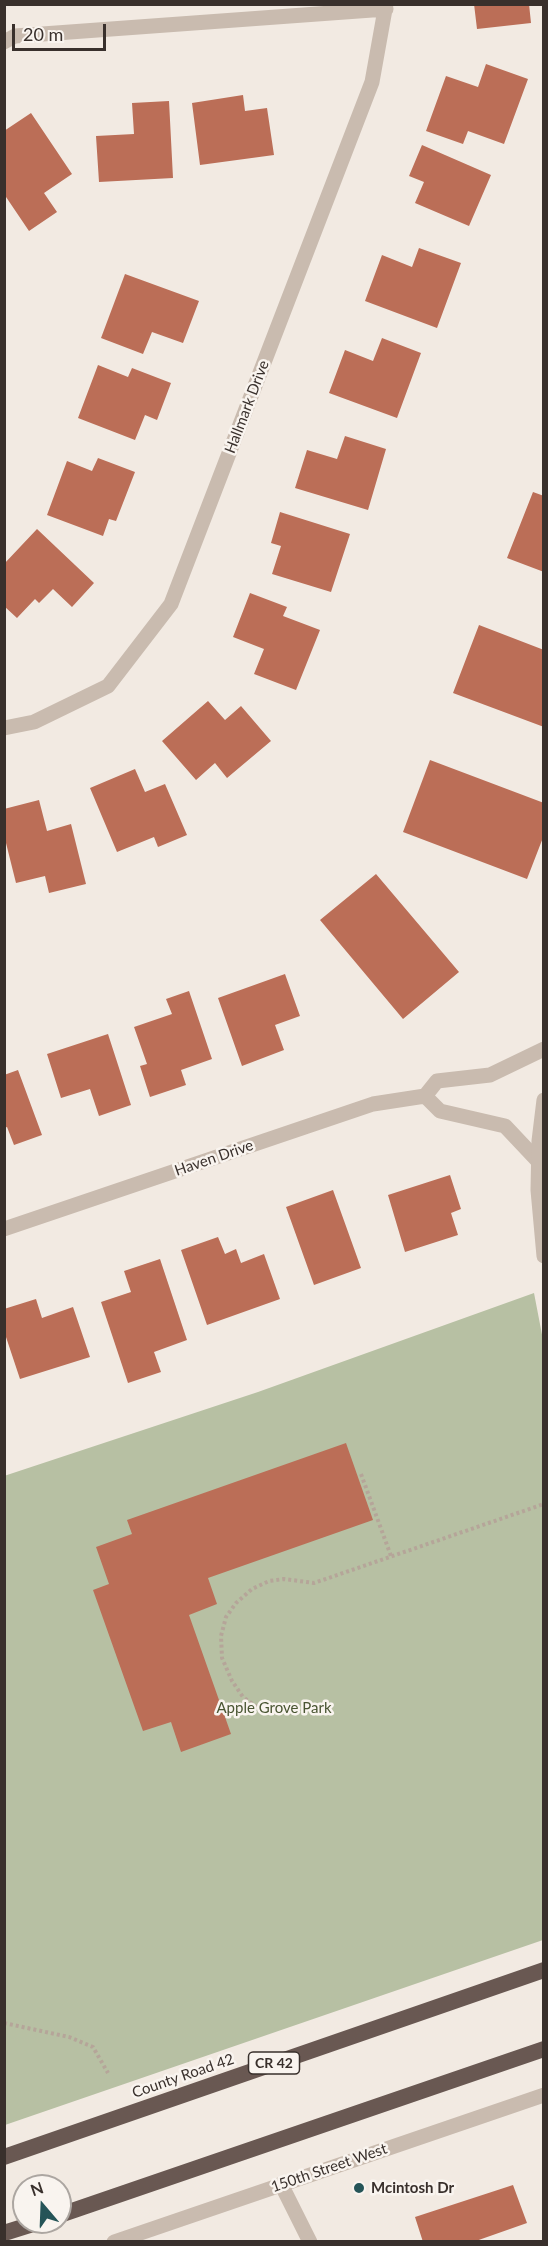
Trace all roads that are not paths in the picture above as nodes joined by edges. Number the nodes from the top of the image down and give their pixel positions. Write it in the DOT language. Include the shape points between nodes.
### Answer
graph roads {
  1 [pos="386,7"];
  2 [pos="4,42"];
  3 [pos="4,728"];
  4 [pos="543,1049"];
  5 [pos="425,1096"];
  6 [pos="543,1100"];
  7 [pos="538,1161"];
  8 [pos="4,1229"];
  9 [pos="543,1256"];
  10 [pos="543,1970"];
  11 [pos="543,2049"];
  12 [pos="543,2095"];
  13 [pos="4,2157"];
  14 [pos="281,2184"];
  15 [pos="72,2211"];
  16 [pos="114,2241"];
  17 [pos="310,2241"];
  1 -- 2 [label="street" via="15,36"];
  1 -- 3 [label="street, Hallmark Drive" via="372,82 171,604 108,686 34,722"];
  4 -- 5 [label="street, Haven Drive" via="490,1075 437,1081"];
  5 -- 7 [label="street" via="440,1111 505,1126"];
  5 -- 8 [label="street, Haven Drive" via="373,1104"];
  6 -- 7 [label="street"];
  7 -- 9 [label="street"];
  10 -- 13 [label="highway, County Road 42 / CR 42"];
  11 -- 15 [label="highway"];
  12 -- 14 [label="street, 150th Street West"];
  14 -- 16 [label="street, 150th Street West"];
  14 -- 17 [label="street"];
}
